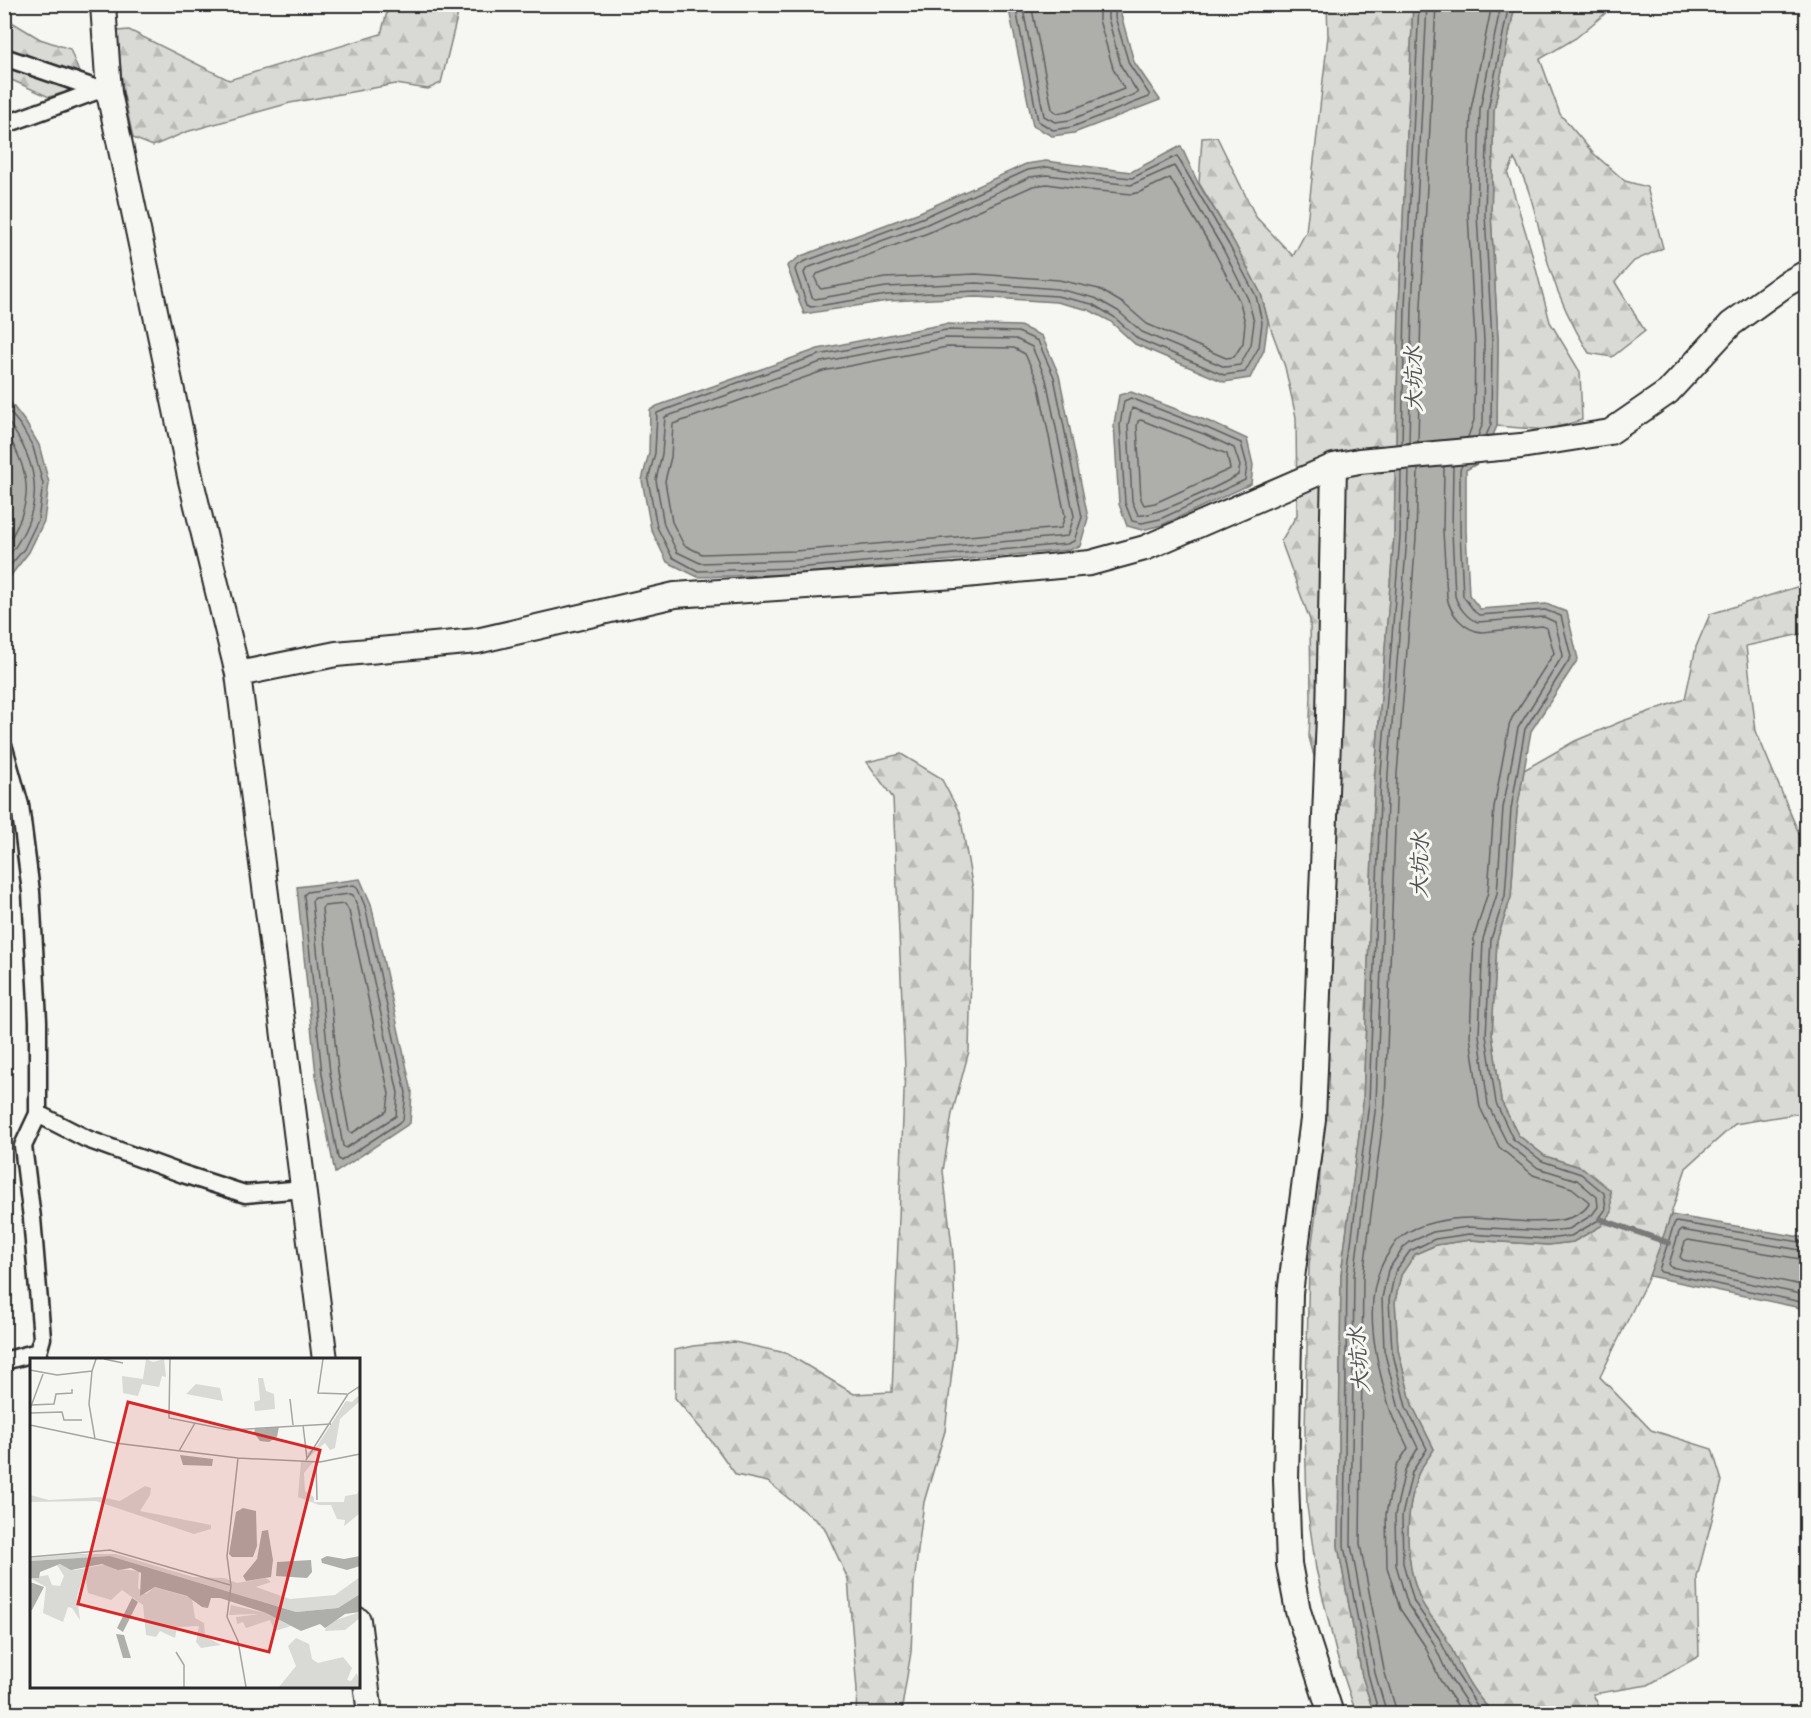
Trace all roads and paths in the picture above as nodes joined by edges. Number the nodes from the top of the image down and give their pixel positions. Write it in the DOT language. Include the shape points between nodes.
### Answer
graph roads {
  1 [pos="108,6"];
  2 [pos="4,57"];
  3 [pos="104,91"];
  4 [pos="4,125"];
  5 [pos="1806,273"];
  6 [pos="1334,466"];
  7 [pos="238,674"];
  8 [pos="4,748"];
  9 [pos="38,1114"];
  10 [pos="304,1189"];
  11 [pos="325,1358"];
  12 [pos="4,1361"];
  13 [pos="360,1636"];
  14 [pos="370,1713"];
  15 [pos="1331,1713"];
  1 -- 3 [label="street"];
  2 -- 3 [label="street"];
  3 -- 4 [label="street"];
  3 -- 7 [label="street"];
  5 -- 6 [label="street" via="1731,324 1668,392 1610,432 1521,446 1359,460"];
  6 -- 7 [label="street" via="1146,548 1090,563 675,595 477,641 336,654"];
  6 -- 15 [label="street" via="1329,716 1313,1119 1290,1293 1286,1480 1289,1564 1298,1611"];
  7 -- 10 [label="street"];
  8 -- 9 [label="street" via="20,805 31,892"];
  9 -- 10 [label="street" via="87,1139 246,1194"];
  9 -- 12 [label="street" via="23,1146 42,1338 38,1352"];
  10 -- 11 [label="street"];
  13 -- 14 [label="street"];
}
